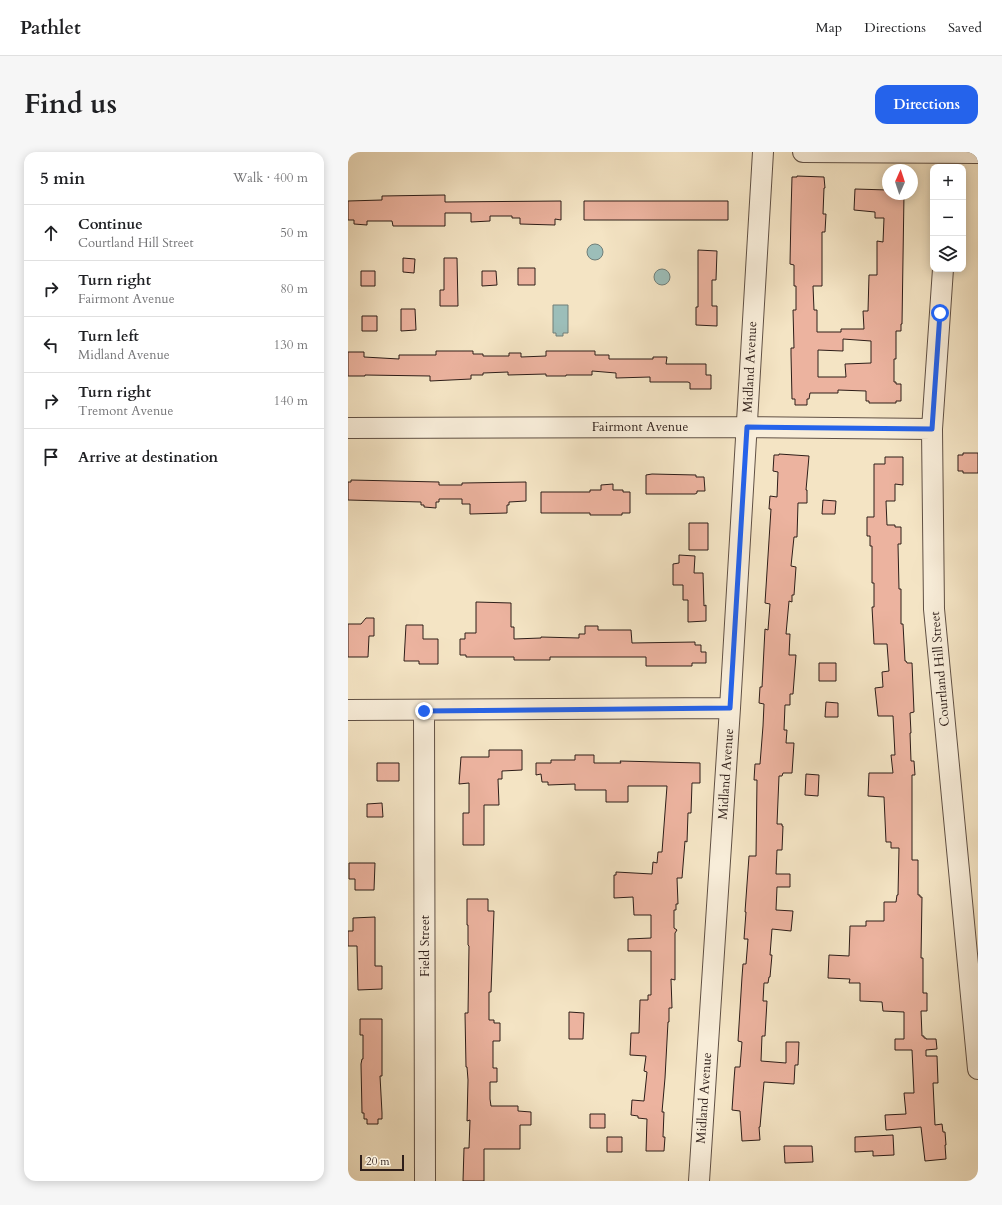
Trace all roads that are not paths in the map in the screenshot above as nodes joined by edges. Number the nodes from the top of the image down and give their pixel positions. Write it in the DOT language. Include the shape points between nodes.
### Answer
graph roads {
  1 [pos="763,152"];
  2 [pos="803,152"];
  3 [pos="978,153"];
  4 [pos="950,160"];
  5 [pos="943,272"];
  6 [pos="747,427"];
  7 [pos="348,428"];
  8 [pos="932,429"];
  9 [pos="730,708"];
  10 [pos="348,710"];
  11 [pos="424,711"];
  12 [pos="978,1069"];
  13 [pos="425,1181"];
  14 [pos="699,1181"];
  1 -- 6 [label="street, Midland Avenue"];
  2 -- 4 [label="street"];
  3 -- 4 [label="street"];
  5 -- 8 [label="street, Courtland Hill Street"];
  6 -- 7 [label="street, Fairmont Avenue"];
  6 -- 8 [label="street, Fairmont Avenue"];
  6 -- 9 [label="street, Midland Avenue"];
  8 -- 12 [label="street, Courtland Hill Street" via="934,609"];
  9 -- 11 [label="street"];
  9 -- 14 [label="street, Midland Avenue"];
  10 -- 11 [label="street"];
  11 -- 13 [label="street, Field Street"];
}
